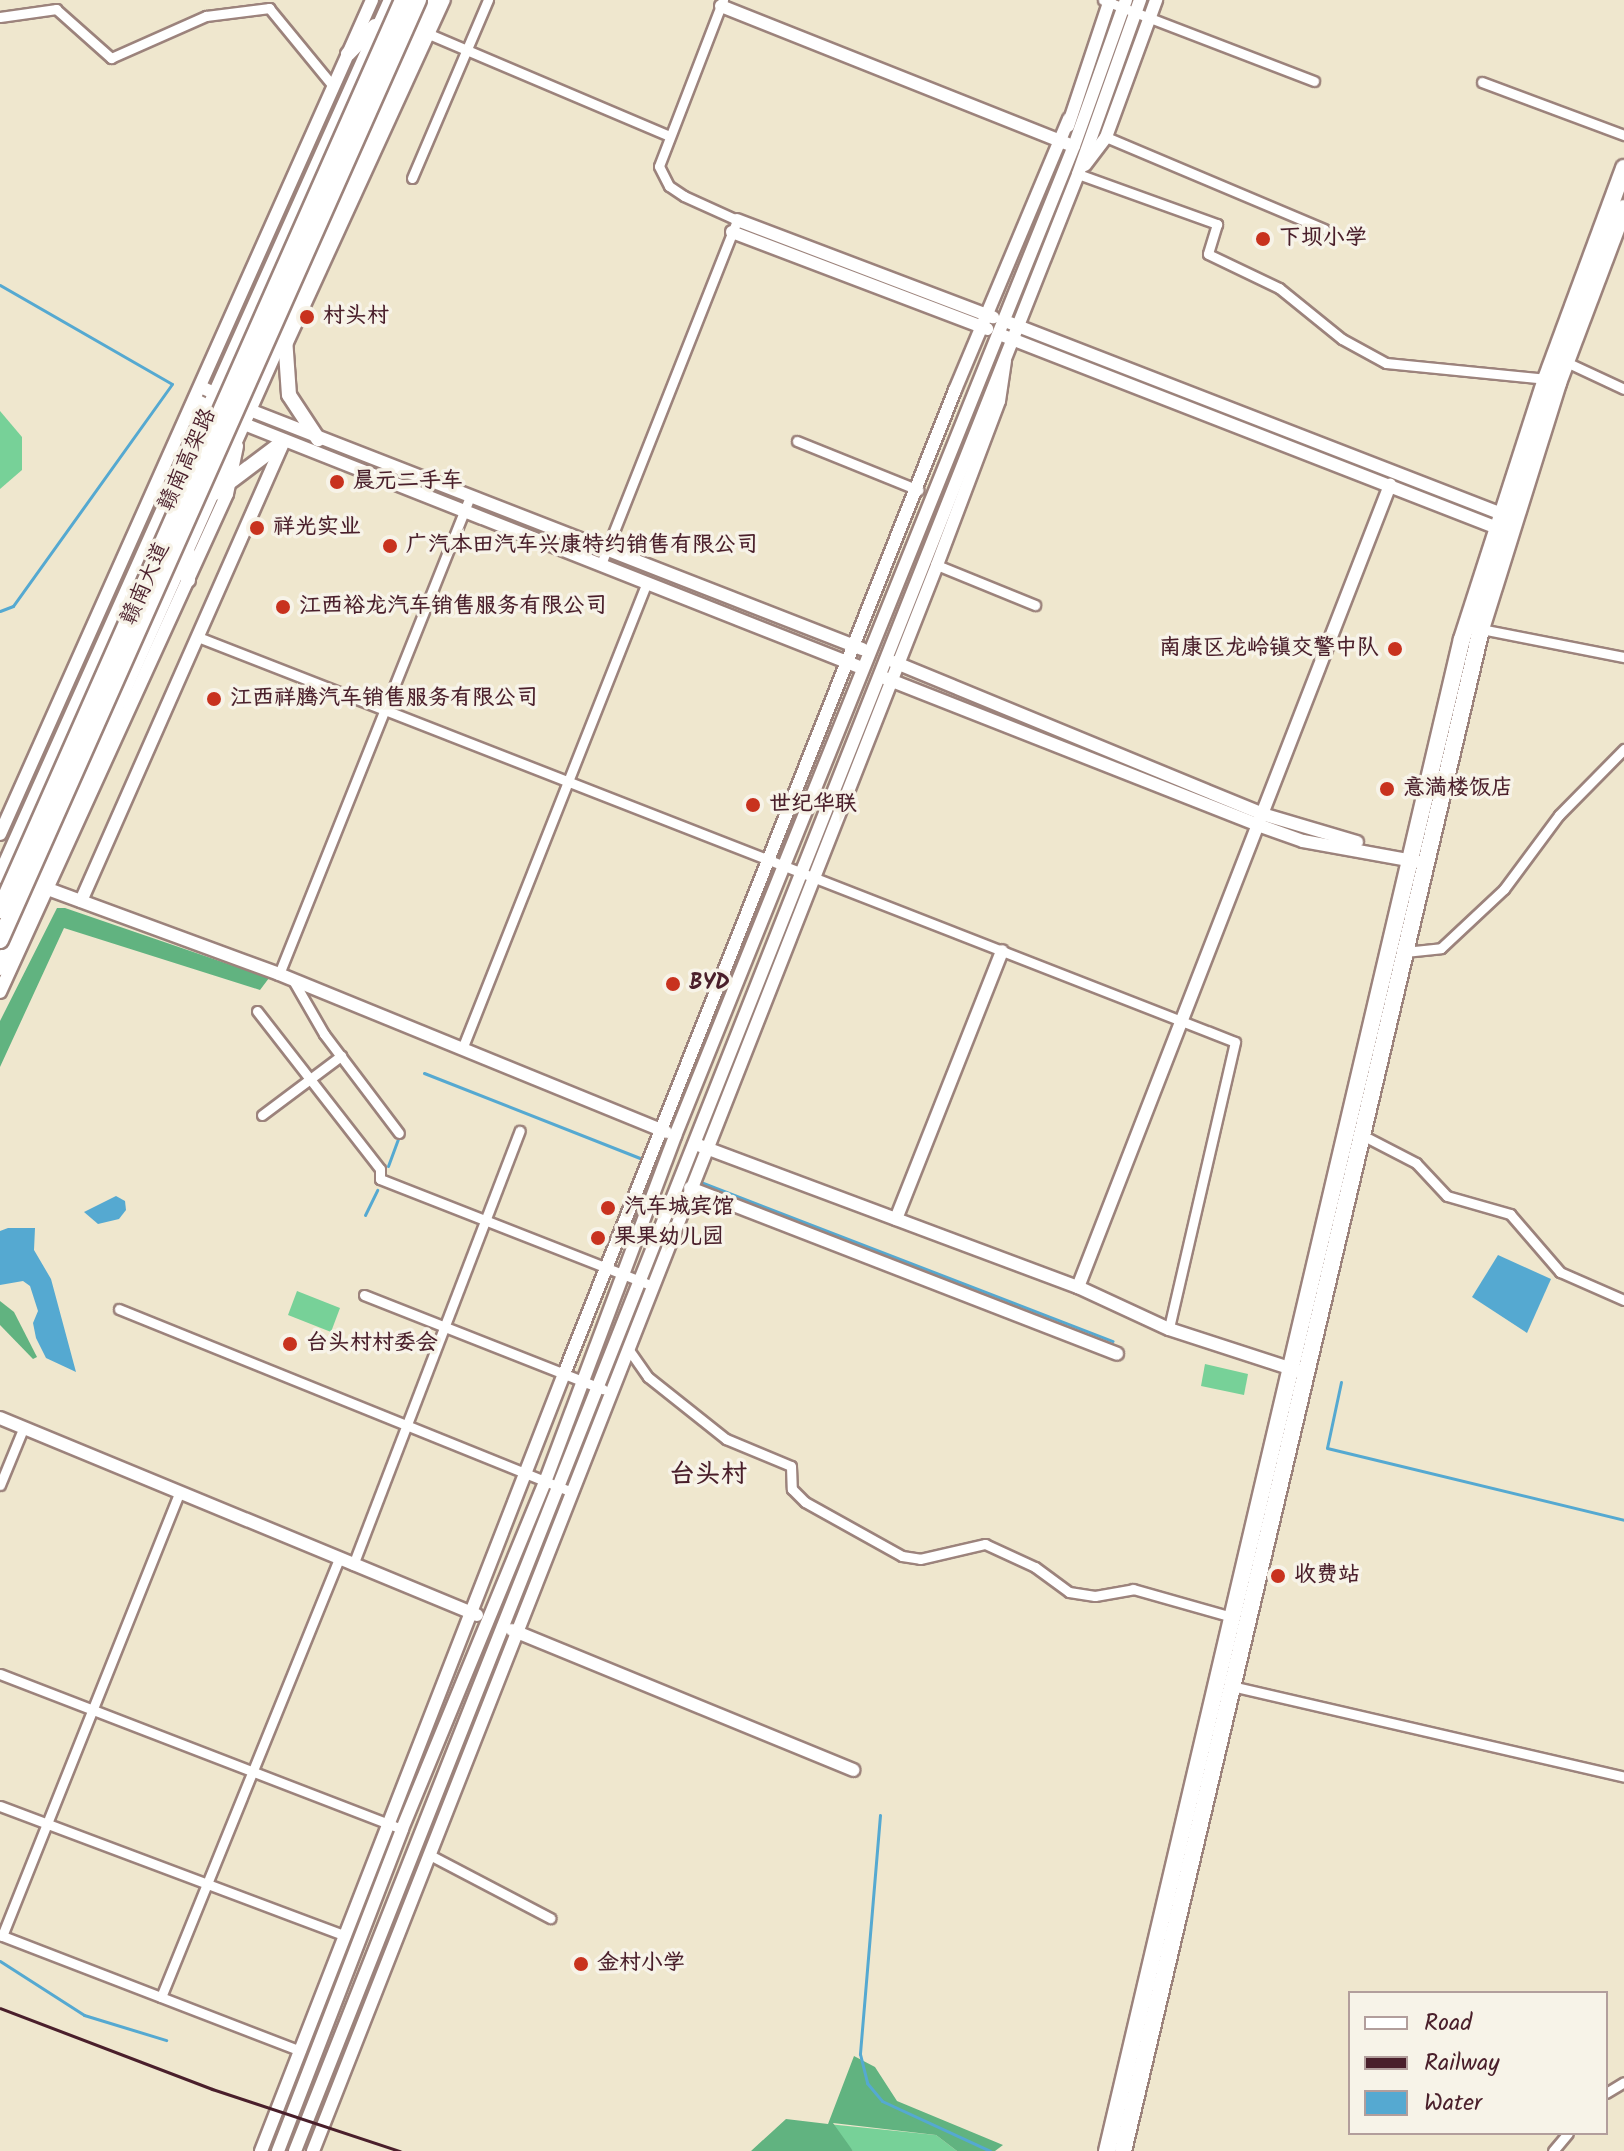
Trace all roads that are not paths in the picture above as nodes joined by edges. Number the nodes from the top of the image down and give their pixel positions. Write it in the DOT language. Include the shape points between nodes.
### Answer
graph roads {
  1 [pos="372,0"];
  2 [pos="391,0"];
  3 [pos="403,0"];
  4 [pos="418,0"];
  5 [pos="432,0"];
  6 [pos="444,0"];
  7 [pos="488,0"];
  8 [pos="1156,0"];
  9 [pos="1108,1"];
  10 [pos="722,3"];
  11 [pos="266,4"];
  12 [pos="1131,5"];
  13 [pos="0,17"];
  14 [pos="383,17"];
  15 [pos="1149,17"];
  16 [pos="424,31"];
  17 [pos="468,51"];
  18 [pos="348,54"];
  19 [pos="410,74"];
  20 [pos="1314,81"];
  21 [pos="1482,82"];
  22 [pos="333,86"];
  23 [pos="667,135"];
  24 [pos="1624,135"];
  25 [pos="1106,137"];
  26 [pos="1067,143"];
  27 [pos="1624,168"];
  28 [pos="1078,174"];
  29 [pos="412,178"];
  30 [pos="1624,208"];
  31 [pos="735,226"];
  32 [pos="1324,229"];
  33 [pos="292,313"];
  34 [pos="984,321"];
  35 [pos="998,326"];
  36 [pos="1012,332"];
  37 [pos="283,353"];
  38 [pos="1560,360"];
  39 [pos="1552,381"];
  40 [pos="201,387"];
  41 [pos="1624,389"];
  42 [pos="196,400"];
  43 [pos="213,400"];
  44 [pos="244,416"];
  45 [pos="318,439"];
  46 [pos="284,441"];
  47 [pos="797,441"];
  48 [pos="231,480"];
  49 [pos="1390,485"];
  50 [pos="918,490"];
  51 [pos="211,496"];
  52 [pos="467,505"];
  53 [pos="1506,523"];
  54 [pos="188,545"];
  55 [pos="604,558"];
  56 [pos="937,565"];
  57 [pos="188,580"];
  58 [pos="647,582"];
  59 [pos="1035,605"];
  60 [pos="1481,629"];
  61 [pos="198,637"];
  62 [pos="862,649"];
  63 [pos="1624,657"];
  64 [pos="883,658"];
  65 [pos="898,664"];
  66 [pos="855,665"];
  67 [pos="877,675"];
  68 [pos="892,681"];
  69 [pos="385,710"];
  70 [pos="1624,749"];
  71 [pos="568,781"];
  72 [pos="1260,820"];
  73 [pos="0,834"];
  74 [pos="1418,860"];
  75 [pos="771,861"];
  76 [pos="784,866"];
  77 [pos="799,872"];
  78 [pos="0,876"];
  79 [pos="812,877"];
  80 [pos="48,889"];
  81 [pos="81,901"];
  82 [pos="0,910"];
  83 [pos="0,940"];
  84 [pos="1002,951"];
  85 [pos="1405,952"];
  86 [pos="0,968"];
  87 [pos="279,974"];
  88 [pos="294,982"];
  89 [pos="0,992"];
  90 [pos="257,1011"];
  91 [pos="1181,1021"];
  92 [pos="462,1049"];
  93 [pos="341,1056"];
  94 [pos="308,1080"];
  95 [pos="262,1115"];
  96 [pos="661,1130"];
  97 [pos="520,1131"];
  98 [pos="399,1133"];
  99 [pos="1362,1135"];
  100 [pos="675,1136"];
  101 [pos="690,1142"];
  102 [pos="705,1148"];
  103 [pos="690,1188"];
  104 [pos="896,1219"];
  105 [pos="485,1221"];
  106 [pos="606,1268"];
  107 [pos="625,1275"];
  108 [pos="639,1281"];
  109 [pos="653,1286"];
  110 [pos="1078,1287"];
  111 [pos="364,1295"];
  112 [pos="1624,1300"];
  113 [pos="119,1309"];
  114 [pos="444,1327"];
  115 [pos="1169,1329"];
  116 [pos="629,1350"];
  117 [pos="1117,1354"];
  118 [pos="1298,1371"];
  119 [pos="564,1374"];
  120 [pos="583,1381"];
  121 [pos="596,1387"];
  122 [pos="611,1393"];
  123 [pos="0,1418"];
  124 [pos="406,1425"];
  125 [pos="23,1429"];
  126 [pos="527,1474"];
  127 [pos="551,1484"];
  128 [pos="0,1485"];
  129 [pos="572,1492"];
  130 [pos="179,1493"];
  131 [pos="339,1559"];
  132 [pos="353,1565"];
  133 [pos="472,1614"];
  134 [pos="1232,1617"];
  135 [pos="496,1623"];
  136 [pos="517,1632"];
  137 [pos="0,1674"];
  138 [pos="1231,1686"];
  139 [pos="92,1710"];
  140 [pos="853,1770"];
  141 [pos="252,1771"];
  142 [pos="1624,1777"];
  143 [pos="0,1806"];
  144 [pos="47,1824"];
  145 [pos="389,1824"];
  146 [pos="402,1829"];
  147 [pos="430,1855"];
  148 [pos="207,1884"];
  149 [pos="550,1918"];
  150 [pos="1,1935"];
  151 [pos="345,1936"];
  152 [pos="161,1997"];
  153 [pos="300,2051"];
  154 [pos="1566,2135"];
  155 [pos="261,2151"];
  156 [pos="278,2151"];
  157 [pos="295,2151"];
  158 [pos="313,2151"];
  159 [pos="1107,2151"];
  160 [pos="1123,2151"];
  161 [pos="1553,2151"];
  1 -- 18 [label="street"];
  2 -- 14 [label="main road, 赣南大道"];
  3 -- 82 [label="highway, 赣南高架路, bridge"];
  4 -- 83 [label="highway, 赣南高架路, bridge"];
  5 -- 16 [label="main road, 赣南大道"];
  6 -- 16 [label="street"];
  7 -- 17 [label="street"];
  8 -- 15 [label="street"];
  9 -- 12 [label="street"];
  9 -- 26 [label="street" via="1069,119"];
  10 -- 23 [label="street"];
  10 -- 26 [label="street"];
  11 -- 13 [label="street" via="206,16 111,58 56,9"];
  11 -- 22 [label="street"];
  12 -- 15 [label="street"];
  12 -- 26 [label="street"];
  12 -- 28 [label="street"];
  14 -- 18 [label="main road"];
  14 -- 43 [label="main road, 赣南大道"];
  15 -- 20 [label="street"];
  15 -- 25 [label="street"];
  16 -- 17 [label="street"];
  16 -- 19 [label="main road"];
  16 -- 33 [label="main road, 赣南大道"];
  17 -- 23 [label="street"];
  17 -- 29 [label="street"];
  18 -- 22 [label="street"];
  19 -- 37 [label="street"];
  21 -- 24 [label="street"];
  22 -- 40 [label="street"];
  23 -- 31 [label="street" via="659,166 669,186"];
  25 -- 28 [label="street"];
  25 -- 32 [label="street"];
  26 -- 34 [label="street"];
  26 -- 35 [label="street" via="1065,169"];
  27 -- 38 [label="highway"];
  28 -- 36 [label="street"];
  28 -- 39 [label="street" via="1217,224 1208,254 1279,288 1342,339 1386,363"];
  30 -- 38 [label="highway"];
  31 -- 34 [label="street"];
  31 -- 55 [label="street"];
  33 -- 37 [label="main road"];
  33 -- 44 [label="main road, 赣南大道"];
  34 -- 35 [label="street"];
  34 -- 50 [label="street"];
  35 -- 36 [label="street"];
  35 -- 62 [label="street"];
  36 -- 49 [label="street"];
  36 -- 53 [label="street"];
  36 -- 56 [label="street" via="999,401"];
  36 -- 64 [label="street"];
  37 -- 44 [label="street"];
  37 -- 45 [label="main road" via="289,395"];
  38 -- 39 [label="highway"];
  38 -- 41 [label="street"];
  39 -- 53 [label="highway"];
  40 -- 42 [label="street"];
  40 -- 43 [label="street"];
  42 -- 43 [label="street"];
  42 -- 73 [label="street"];
  43 -- 44 [label="street"];
  43 -- 78 [label="main road, 赣南大道"];
  44 -- 45 [label="street"];
  44 -- 46 [label="street"];
  44 -- 48 [label="street"];
  44 -- 51 [label="main road, 赣南大道"];
  45 -- 52 [label="street"];
  46 -- 48 [label="main road"];
  46 -- 52 [label="street"];
  46 -- 61 [label="street"];
  47 -- 50 [label="street"];
  48 -- 51 [label="main road"];
  48 -- 57 [label="street"];
  49 -- 53 [label="street"];
  49 -- 72 [label="street"];
  50 -- 62 [label="street"];
  51 -- 54 [label="main road, 赣南大道"];
  52 -- 55 [label="street"];
  52 -- 69 [label="street"];
  53 -- 60 [label="highway"];
  53 -- 74 [label="highway" via="1462,639"];
  54 -- 57 [label="main road"];
  54 -- 86 [label="main road, 赣南大道"];
  55 -- 58 [label="street"];
  55 -- 62 [label="street"];
  56 -- 59 [label="street"];
  56 -- 65 [label="street"];
  57 -- 80 [label="street"];
  58 -- 66 [label="street"];
  58 -- 71 [label="street"];
  60 -- 63 [label="street"];
  60 -- 74 [label="highway"];
  61 -- 69 [label="street"];
  61 -- 81 [label="street"];
  62 -- 64 [label="street"];
  62 -- 66 [label="street"];
  64 -- 65 [label="street"];
  64 -- 67 [label="street"];
  65 -- 68 [label="street"];
  65 -- 72 [label="street"];
  66 -- 67 [label="street"];
  66 -- 75 [label="street"];
  66 -- 76 [label="street"];
  67 -- 68 [label="street"];
  67 -- 77 [label="street"];
  68 -- 72 [label="street"];
  68 -- 79 [label="street"];
  69 -- 71 [label="street"];
  69 -- 87 [label="street"];
  70 -- 85 [label="street" via="1559,815 1504,889 1441,948"];
  71 -- 75 [label="street"];
  71 -- 92 [label="street"];
  72 -- 74 [label="street"];
  72 -- 91 [label="street"];
  74 -- 85 [label="highway"];
  74 -- 118 [label="highway"];
  75 -- 76 [label="street"];
  75 -- 96 [label="street"];
  76 -- 77 [label="street"];
  76 -- 100 [label="street"];
  77 -- 79 [label="street"];
  77 -- 101 [label="street"];
  79 -- 84 [label="street"];
  79 -- 102 [label="street"];
  80 -- 81 [label="street"];
  80 -- 89 [label="street"];
  81 -- 87 [label="street"];
  84 -- 91 [label="street"];
  84 -- 104 [label="street"];
  85 -- 99 [label="highway"];
  87 -- 88 [label="street"];
  88 -- 92 [label="street"];
  88 -- 93 [label="street"];
  90 -- 94 [label="street"];
  91 -- 110 [label="street"];
  91 -- 115 [label="street" via="1235,1042"];
  92 -- 96 [label="street"];
  93 -- 94 [label="street"];
  93 -- 98 [label="street"];
  94 -- 95 [label="street"];
  94 -- 105 [label="street" via="380,1169 380,1179"];
  96 -- 100 [label="street"];
  96 -- 106 [label="street"];
  97 -- 105 [label="street"];
  99 -- 112 [label="street" via="1416,1163 1447,1196 1510,1214 1560,1272"];
  99 -- 118 [label="highway"];
  100 -- 101 [label="street"];
  100 -- 107 [label="street"];
  101 -- 102 [label="street"];
  101 -- 108 [label="street"];
  102 -- 103 [label="street"];
  102 -- 104 [label="street"];
  103 -- 109 [label="street"];
  103 -- 117 [label="street"];
  104 -- 110 [label="street"];
  105 -- 106 [label="street"];
  105 -- 114 [label="street"];
  106 -- 107 [label="street"];
  106 -- 119 [label="street"];
  107 -- 108 [label="street"];
  107 -- 120 [label="street"];
  108 -- 109 [label="street"];
  108 -- 121 [label="street"];
  109 -- 116 [label="street"];
  110 -- 115 [label="street"];
  111 -- 114 [label="street"];
  113 -- 124 [label="street"];
  114 -- 119 [label="street"];
  114 -- 124 [label="street"];
  115 -- 118 [label="street"];
  116 -- 122 [label="street"];
  116 -- 134 [label="street" via="648,1377 726,1439 791,1466 792,1489 805,1502 902,1556 920,1559 985,1544 1035,1567 1069,1592 1095,1596 1133,1589"];
  118 -- 134 [label="highway"];
  118 -- 138 [label="highway"];
  119 -- 120 [label="street"];
  119 -- 126 [label="street"];
  120 -- 121 [label="street"];
  120 -- 127 [label="street"];
  121 -- 122 [label="street"];
  121 -- 127 [label="street"];
  122 -- 129 [label="street"];
  123 -- 125 [label="street"];
  124 -- 126 [label="street"];
  124 -- 132 [label="street"];
  125 -- 128 [label="street"];
  125 -- 130 [label="street"];
  126 -- 127 [label="street"];
  126 -- 133 [label="street"];
  127 -- 129 [label="street"];
  127 -- 135 [label="street"];
  129 -- 136 [label="street"];
  130 -- 131 [label="street"];
  130 -- 139 [label="street"];
  131 -- 132 [label="street"];
  131 -- 141 [label="street"];
  132 -- 133 [label="street"];
  133 -- 135 [label="street"];
  133 -- 145 [label="street"];
  134 -- 159 [label="highway"];
  135 -- 136 [label="street"];
  135 -- 146 [label="street"];
  135 -- 157 [label="street"];
  136 -- 140 [label="street"];
  136 -- 147 [label="street"];
  137 -- 139 [label="street"];
  138 -- 142 [label="street"];
  138 -- 160 [label="highway"];
  139 -- 141 [label="street"];
  139 -- 144 [label="street"];
  141 -- 145 [label="street"];
  141 -- 148 [label="street"];
  143 -- 144 [label="street"];
  144 -- 148 [label="street"];
  144 -- 150 [label="street"];
  145 -- 146 [label="street"];
  145 -- 151 [label="street"];
  146 -- 156 [label="street"];
  147 -- 149 [label="street"];
  147 -- 158 [label="street"];
  148 -- 151 [label="street"];
  148 -- 152 [label="street"];
  150 -- 152 [label="street"];
  151 -- 153 [label="street"];
  152 -- 153 [label="street"];
  153 -- 155 [label="street"];
  154 -- 161 [label="street"];
}
